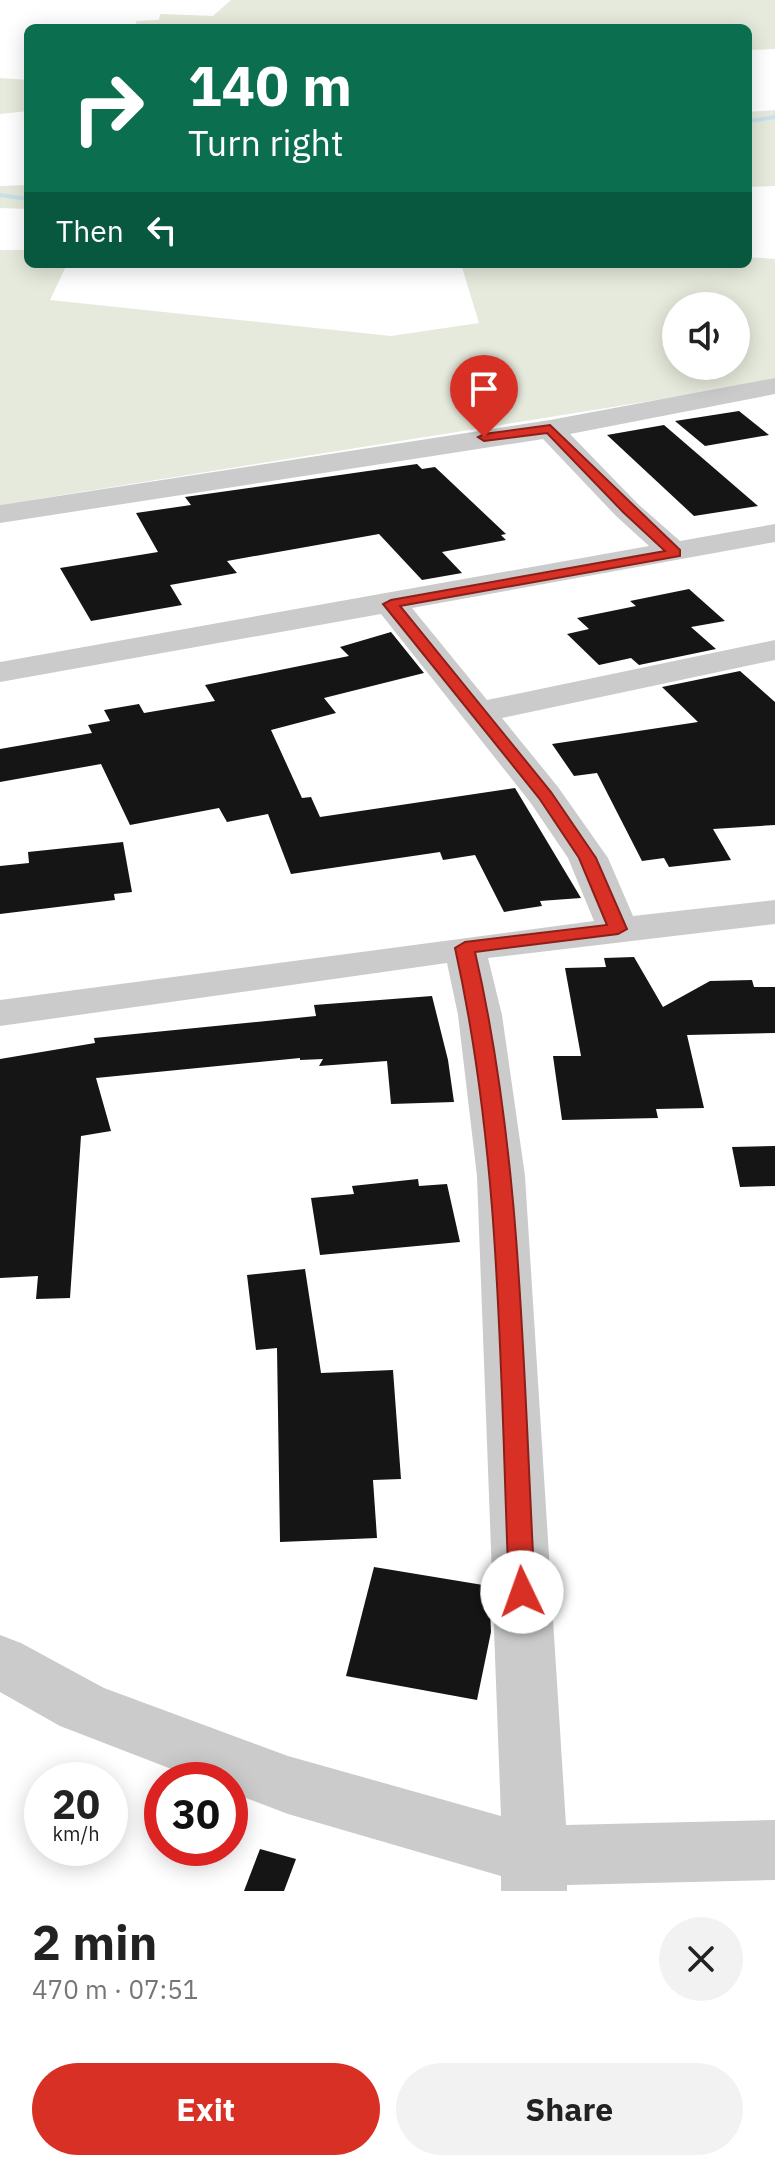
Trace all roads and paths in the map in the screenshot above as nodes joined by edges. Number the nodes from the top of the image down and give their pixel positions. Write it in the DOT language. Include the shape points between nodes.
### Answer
graph roads {
  1 [pos="775,386"];
  2 [pos="550,429"];
  3 [pos="0,514"];
  4 [pos="775,533"];
  5 [pos="675,553"];
  6 [pos="391,604"];
  7 [pos="775,650"];
  8 [pos="0,672"];
  9 [pos="481,712"];
  10 [pos="775,912"];
  11 [pos="618,929"];
  12 [pos="465,948"];
  13 [pos="0,1013"];
  14 [pos="0,1661"];
  15 [pos="775,1850"];
  16 [pos="534,1874"];
  1 -- 2 [label="street"];
  2 -- 3 [label="street"];
  2 -- 5 [label="street"];
  4 -- 5 [label="street"];
  5 -- 6 [label="street"];
  6 -- 8 [label="street"];
  6 -- 9 [label="street"];
  7 -- 9 [label="street"];
  9 -- 11 [label="street" via="588,858"];
  10 -- 11 [label="street"];
  11 -- 12 [label="street"];
  12 -- 13 [label="street"];
  12 -- 16 [label="street" via="480,1015 501,1176"];
  14 -- 16 [label="street" via="82,1707"];
  15 -- 16 [label="street"];
}
